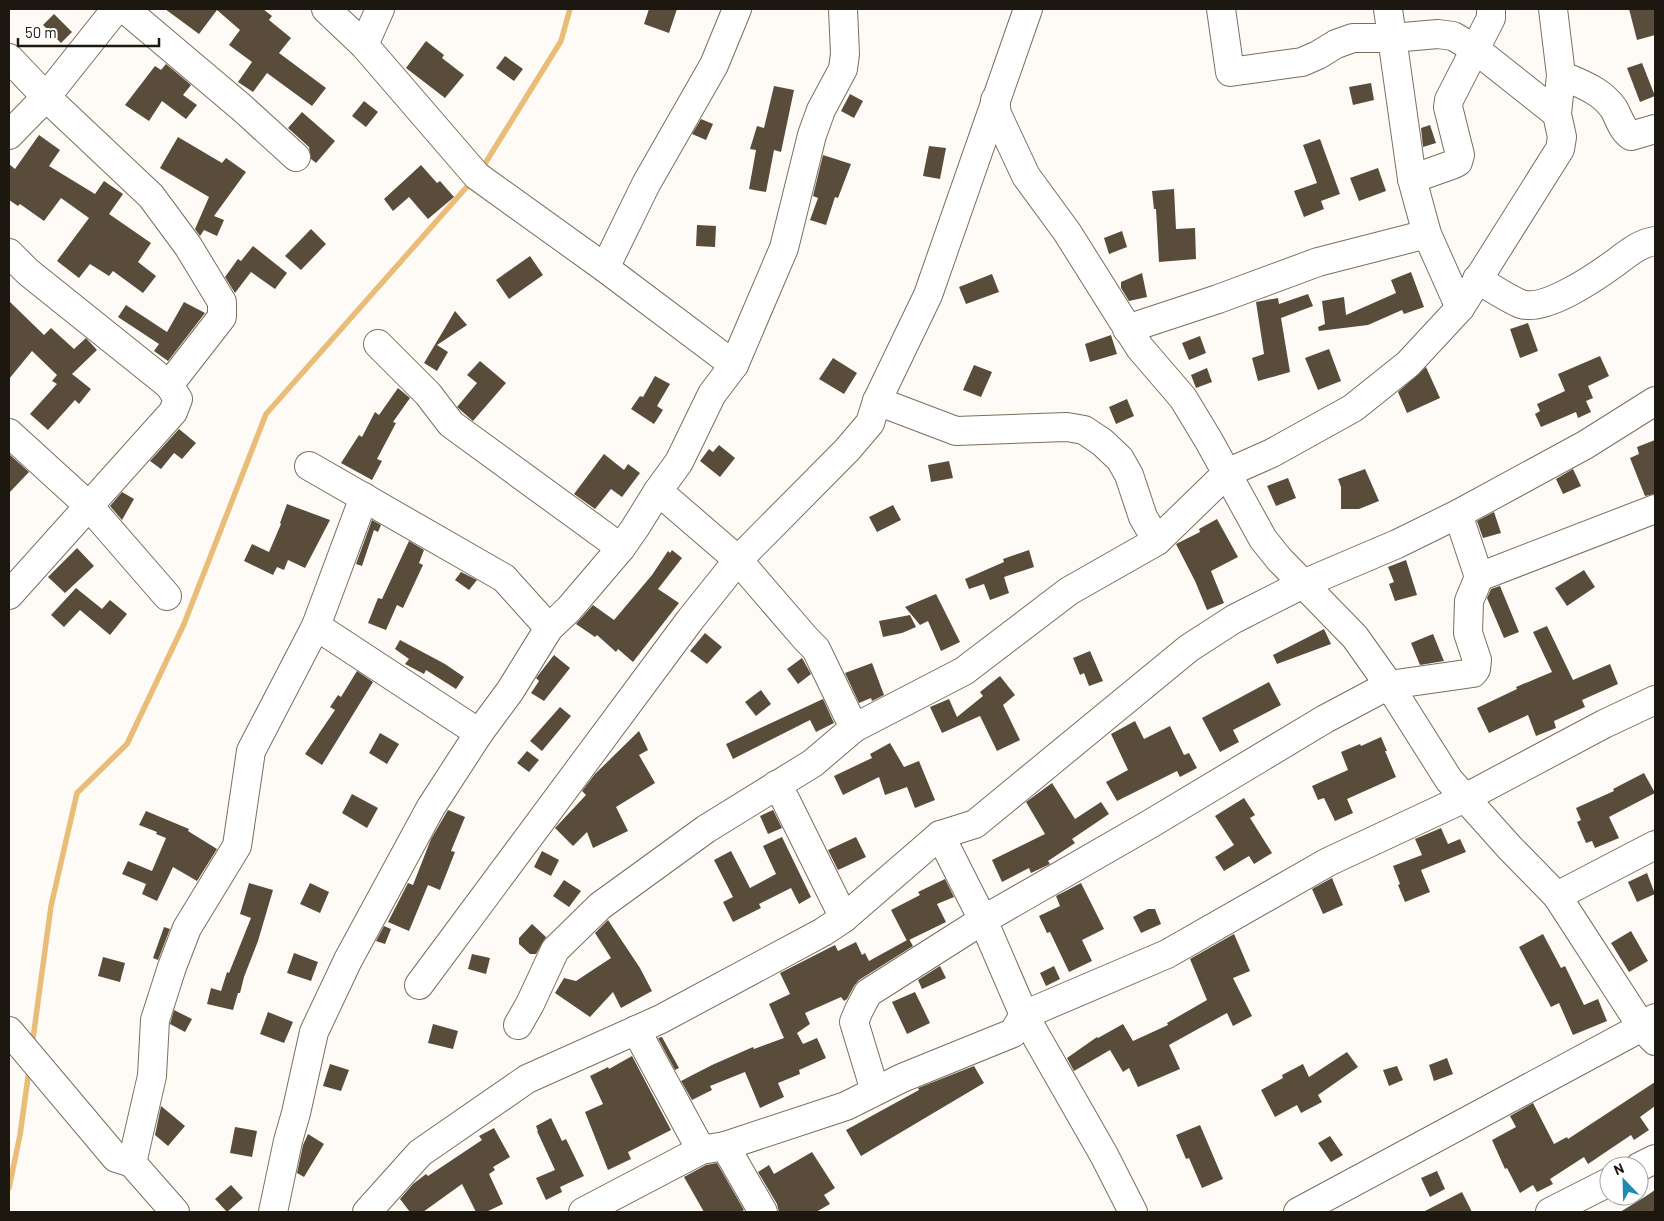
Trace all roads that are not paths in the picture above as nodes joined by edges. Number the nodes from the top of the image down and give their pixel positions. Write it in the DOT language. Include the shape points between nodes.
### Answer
graph roads {
  1 [pos="116,9"];
  2 [pos="125,9"];
  3 [pos="326,9"];
  4 [pos="380,9"];
  5 [pos="737,9"];
  6 [pos="843,9"];
  7 [pos="1028,9"];
  8 [pos="1221,9"];
  9 [pos="1388,9"];
  10 [pos="1491,9"];
  11 [pos="1553,9"];
  12 [pos="1392,38"];
  13 [pos="364,45"];
  14 [pos="1474,49"];
  15 [pos="9,58"];
  16 [pos="1561,76"];
  17 [pos="46,97"];
  18 [pos="995,100"];
  19 [pos="1557,114"];
  20 [pos="1655,129"];
  21 [pos="9,135"];
  22 [pos="296,157"];
  23 [pos="1412,180"];
  24 [pos="1428,234"];
  25 [pos="1655,241"];
  26 [pos="9,253"];
  27 [pos="605,268"];
  28 [pos="1477,279"];
  29 [pos="1460,308"];
  30 [pos="1127,329"];
  31 [pos="378,344"];
  32 [pos="734,365"];
  33 [pos="169,385"];
  34 [pos="877,401"];
  35 [pos="1655,401"];
  36 [pos="9,433"];
  37 [pos="309,466"];
  38 [pos="1227,473"];
  39 [pos="658,491"];
  40 [pos="364,497"];
  41 [pos="88,505"];
  42 [pos="1655,509"];
  43 [pos="1458,514"];
  44 [pos="1157,541"];
  45 [pos="621,548"];
  46 [pos="738,560"];
  47 [pos="1479,577"];
  48 [pos="1303,584"];
  49 [pos="9,595"];
  50 [pos="166,596"];
  51 [pos="316,626"];
  52 [pos="549,628"];
  53 [pos="1389,684"];
  54 [pos="1655,700"];
  55 [pos="854,728"];
  56 [pos="479,733"];
  57 [pos="776,785"];
  58 [pos="1465,798"];
  59 [pos="940,835"];
  60 [pos="1655,845"];
  61 [pos="1557,896"];
  62 [pos="844,918"];
  63 [pos="983,920"];
  64 [pos="419,985"];
  65 [pos="1024,1014"];
  66 [pos="518,1024"];
  67 [pos="1651,1028"];
  68 [pos="636,1030"];
  69 [pos="9,1031"];
  70 [pos="875,1091"];
  71 [pos="713,1148"];
  72 [pos="132,1162"];
  73 [pos="1599,1187"];
  74 [pos="175,1212"];
  75 [pos="273,1212"];
  76 [pos="367,1212"];
  77 [pos="583,1212"];
  78 [pos="763,1212"];
  79 [pos="1133,1212"];
  80 [pos="1298,1212"];
  81 [pos="1550,1212"];
  1 -- 17 [label="street"];
  2 -- 22 [label="street"];
  3 -- 13 [label="street"];
  4 -- 13 [label="street"];
  5 -- 27 [label="street" via="714,65 646,184"];
  6 -- 32 [label="street" via="843,69 812,135 784,248"];
  7 -- 18 [label="street"];
  8 -- 12 [label="street" via="1230,72 1302,62 1353,38"];
  9 -- 12 [label="street"];
  10 -- 14 [label="street" via="1491,18"];
  11 -- 16 [label="street"];
  12 -- 14 [label="street" via="1453,36"];
  12 -- 23 [label="street"];
  13 -- 27 [label="street" via="477,176"];
  14 -- 19 [label="street"];
  14 -- 23 [label="street" via="1448,100 1459,159 1454,164"];
  15 -- 17 [label="street"];
  16 -- 19 [label="street"];
  16 -- 20 [label="street" via="1601,95 1630,136"];
  17 -- 21 [label="street"];
  17 -- 33 [label="street" via="150,196 188,246 222,302 222,317"];
  18 -- 30 [label="street" via="997,114 1026,176 1067,232"];
  18 -- 34 [label="street" via="928,295"];
  19 -- 28 [label="street" via="1562,138 1560,149"];
  23 -- 24 [label="street"];
  24 -- 29 [label="street"];
  24 -- 30 [label="street" via="1318,262"];
  25 -- 28 [label="street" via="1639,246 1598,277 1549,302 1532,306 1522,304"];
  26 -- 33 [label="street" via="28,272"];
  27 -- 32 [label="street"];
  28 -- 29 [label="street"];
  29 -- 38 [label="street" via="1408,364 1353,408 1272,453"];
  30 -- 38 [label="street" via="1183,398"];
  31 -- 45 [label="street" via="428,394 451,424"];
  32 -- 39 [label="street" via="712,394 682,457"];
  33 -- 41 [label="street" via="178,399 173,412"];
  34 -- 44 [label="street" via="956,431 1067,427 1084,430 1102,442 1124,465 1143,517"];
  34 -- 46 [label="street" via="870,423 847,450"];
  35 -- 43 [label="street" via="1585,445"];
  36 -- 41 [label="street"];
  37 -- 40 [label="street"];
  38 -- 44 [label="street"];
  38 -- 48 [label="street" via="1263,539"];
  39 -- 45 [label="street"];
  39 -- 46 [label="street"];
  40 -- 51 [label="street"];
  40 -- 52 [label="street" via="504,578"];
  41 -- 49 [label="street"];
  41 -- 50 [label="street"];
  42 -- 47 [label="street"];
  43 -- 47 [label="street"];
  43 -- 48 [label="street"];
  44 -- 55 [label="street" via="1069,591 964,671"];
  45 -- 52 [label="street"];
  46 -- 55 [label="street" via="816,649"];
  46 -- 64 [label="street"];
  47 -- 53 [label="street" via="1469,601 1468,633 1477,660 1473,673"];
  48 -- 53 [label="street" via="1355,638"];
  48 -- 59 [label="street" via="1234,619 1188,648 975,824"];
  51 -- 56 [label="street"];
  51 -- 72 [label="street" via="252,751 237,846 187,928 172,967 155,1020 152,1076"];
  52 -- 56 [label="street"];
  53 -- 58 [label="street" via="1449,780"];
  53 -- 63 [label="street"];
  54 -- 58 [label="street"];
  55 -- 57 [label="street" via="813,763"];
  56 -- 75 [label="street" via="431,807 348,960 314,1032"];
  57 -- 62 [label="street"];
  57 -- 66 [label="street" via="706,830 600,906 555,950"];
  58 -- 61 [label="street"];
  58 -- 65 [label="street" via="1328,862 1167,954"];
  59 -- 62 [label="street"];
  59 -- 63 [label="street"];
  60 -- 61 [label="street"];
  61 -- 67 [label="street"];
  62 -- 68 [label="street"];
  63 -- 65 [label="street"];
  63 -- 70 [label="street" via="868,993 854,1022"];
  65 -- 70 [label="street" via="1013,1033"];
  65 -- 79 [label="street" via="1104,1154"];
  67 -- 80 [label="street"];
  68 -- 71 [label="street"];
  68 -- 76 [label="street" via="527,1079 420,1153"];
  69 -- 72 [label="street" via="116,1158"];
  70 -- 71 [label="street" via="846,1106"];
  71 -- 77 [label="street"];
  71 -- 78 [label="street"];
  72 -- 74 [label="street"];
  73 -- 81 [label="street"];
}
